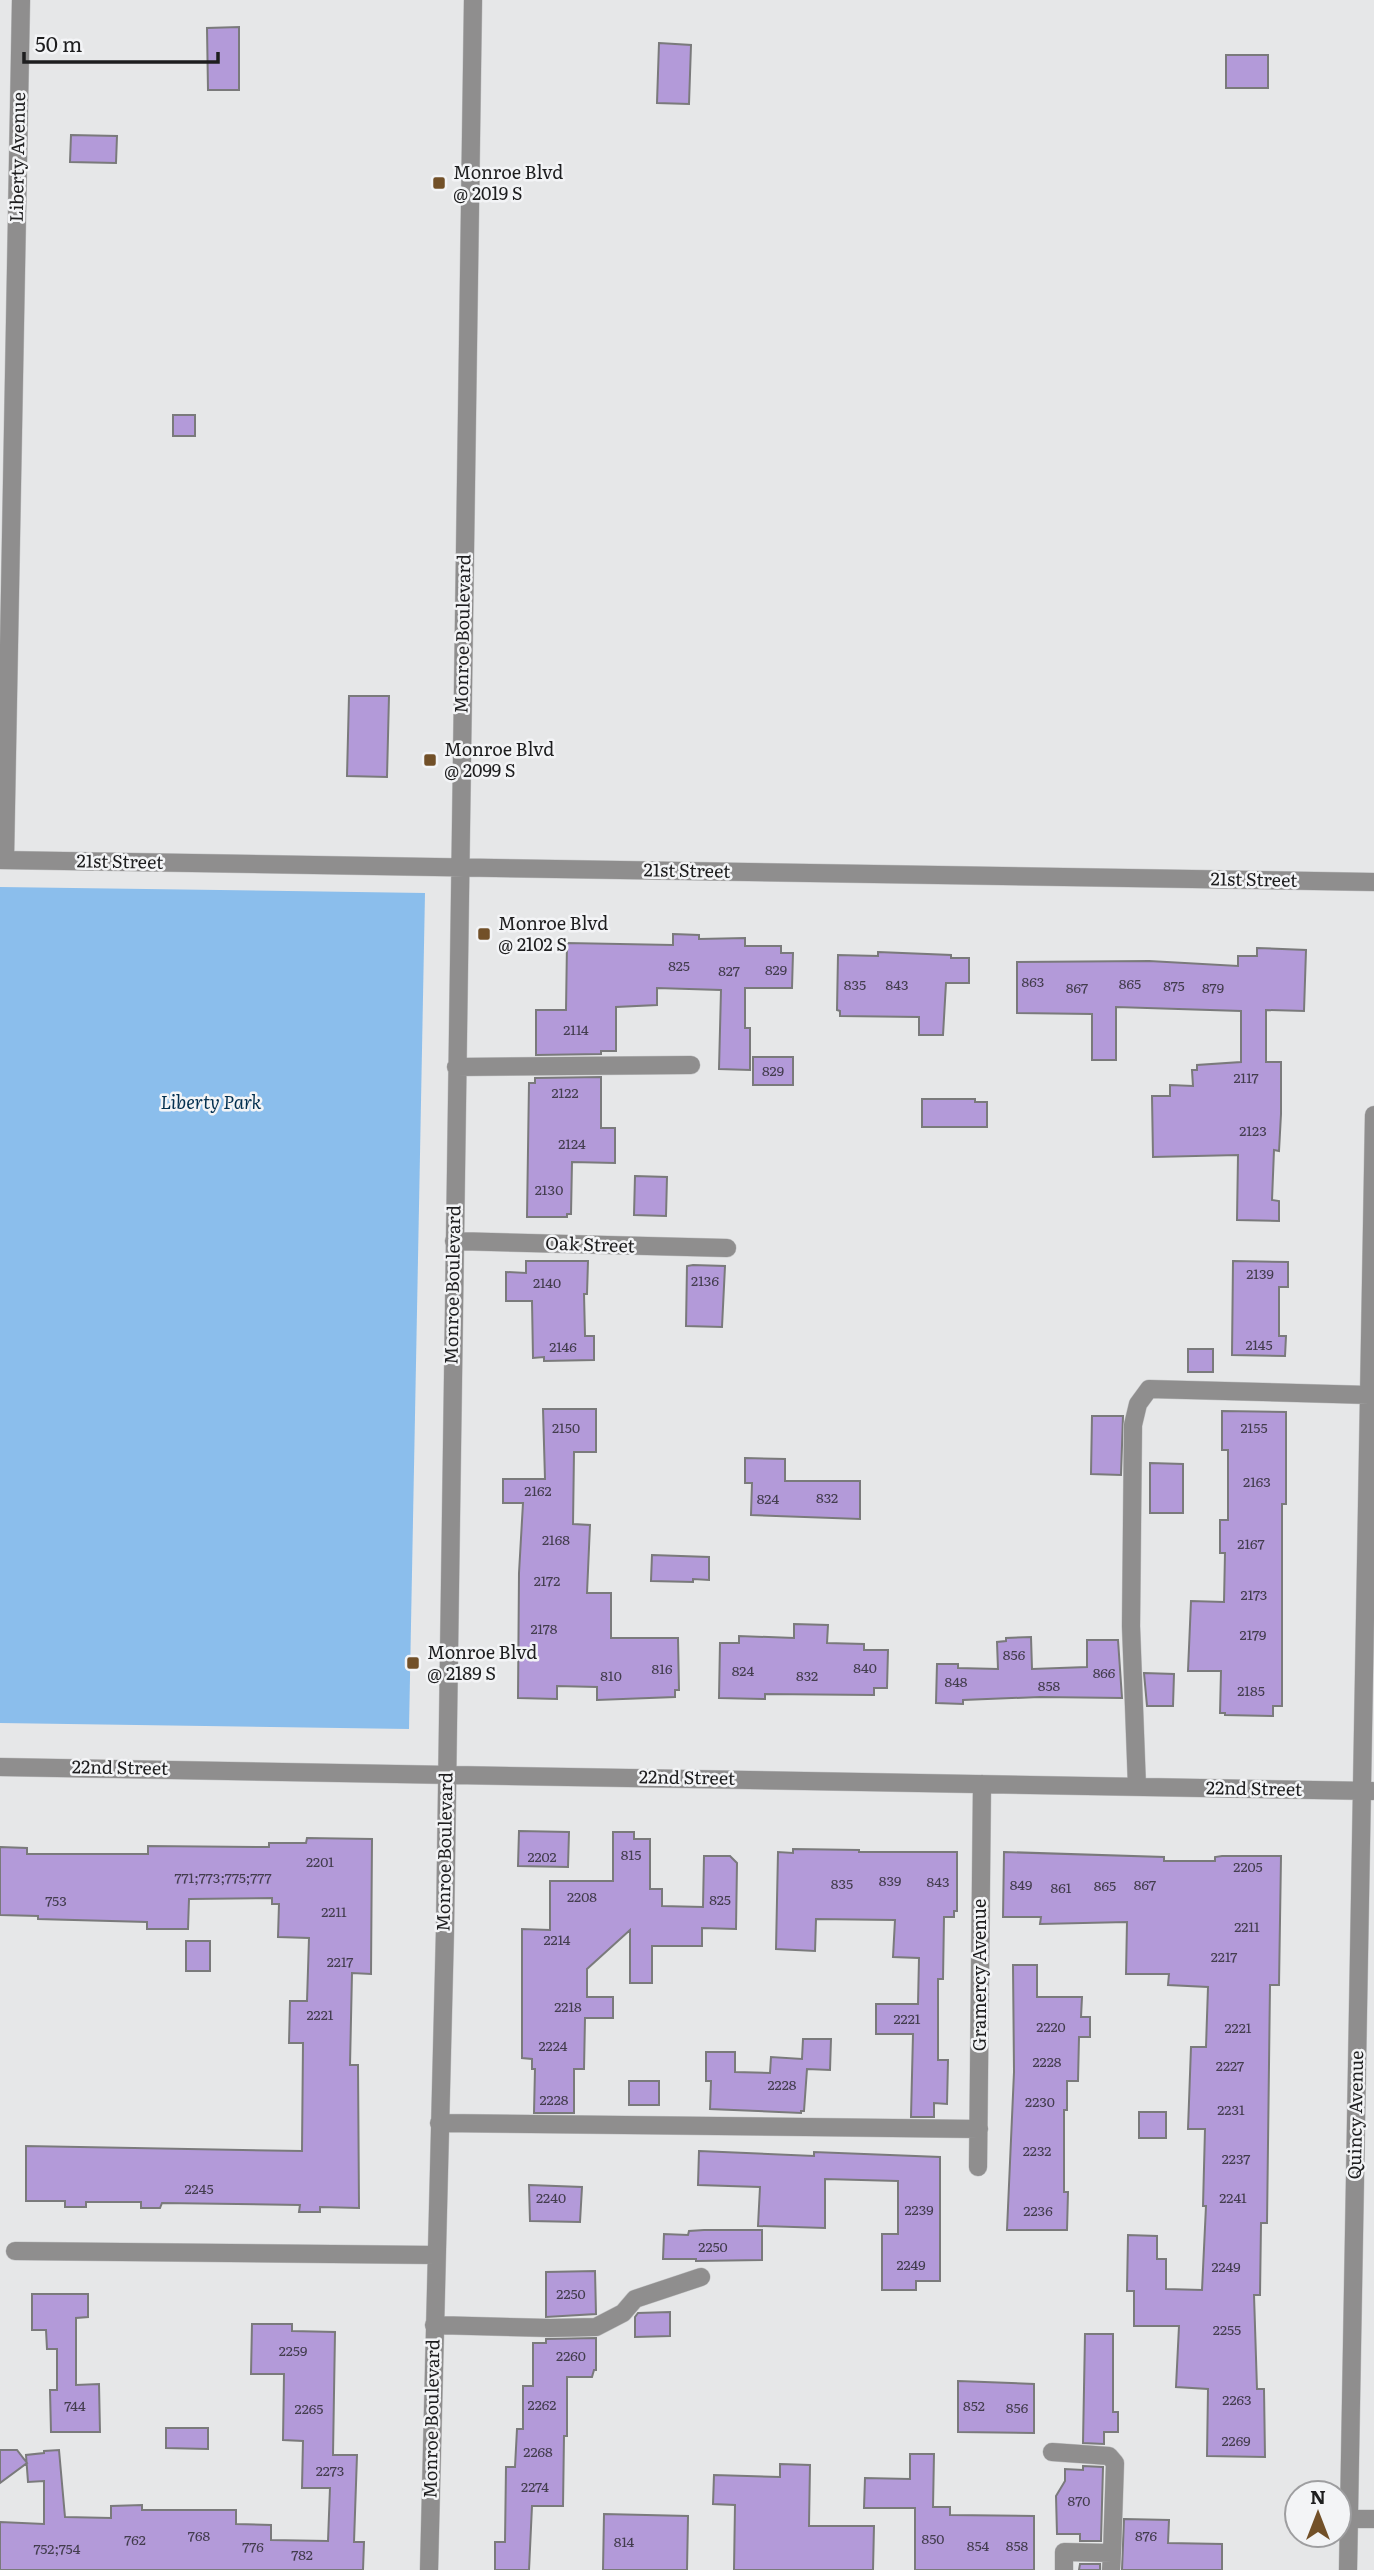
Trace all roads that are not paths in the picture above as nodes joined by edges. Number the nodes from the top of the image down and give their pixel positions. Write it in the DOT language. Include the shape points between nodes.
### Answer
graph roads {
  1 [pos="21,0"];
  2 [pos="473,0"];
  3 [pos="2,860"];
  4 [pos="459,867"];
  5 [pos="1374,882"];
  6 [pos="691,1065"];
  7 [pos="456,1067"];
  8 [pos="1374,1115"];
  9 [pos="454,1241"];
  10 [pos="727,1248"];
  11 [pos="1369,1395"];
  12 [pos="0,1767"];
  13 [pos="446,1773"];
  14 [pos="982,1784"];
  15 [pos="1137,1787"];
  16 [pos="1368,1791"];
  17 [pos="439,2123"];
  18 [pos="979,2129"];
  19 [pos="978,2167"];
  20 [pos="15,2251"];
  21 [pos="436,2255"];
  22 [pos="701,2277"];
  23 [pos="434,2325"];
  24 [pos="1052,2452"];
  25 [pos="1350,2479"];
  26 [pos="1353,2519"];
  27 [pos="1374,2519"];
  28 [pos="1348,2549"];
  29 [pos="1112,2562"];
  30 [pos="429,2570"];
  31 [pos="1064,2570"];
  32 [pos="1348,2570"];
  1 -- 3 [label="street, Liberty Avenue"];
  2 -- 4 [label="street, Monroe Boulevard"];
  3 -- 4 [label="street, 21st Street"];
  4 -- 5 [label="street, 21st Street"];
  4 -- 7 [label="street, Monroe Boulevard"];
  6 -- 7 [label="street"];
  7 -- 9 [label="street, Monroe Boulevard"];
  8 -- 11 [label="street, Quincy Avenue"];
  9 -- 10 [label="street, Oak Street"];
  9 -- 13 [label="street, Monroe Boulevard"];
  11 -- 15 [label="street" via="1149,1389 1138,1404 1133,1424 1131,1530"];
  11 -- 16 [label="street, Quincy Avenue"];
  12 -- 13 [label="street, 22nd Street"];
  13 -- 14 [label="street, 22nd Street"];
  13 -- 17 [label="street, Monroe Boulevard"];
  14 -- 15 [label="street, 22nd Street"];
  14 -- 18 [label="street, Gramercy Avenue"];
  15 -- 16 [label="street, 22nd Street"];
  16 -- 25 [label="street, Quincy Avenue"];
  17 -- 18 [label="street"];
  17 -- 21 [label="street, Monroe Boulevard"];
  18 -- 19 [label="street, Gramercy Avenue"];
  20 -- 21 [label="street"];
  21 -- 23 [label="street, Monroe Boulevard"];
  22 -- 23 [label="street" via="635,2300 623,2313 596,2327"];
  23 -- 30 [label="street, Monroe Boulevard"];
  24 -- 29 [label="street" via="1109,2456 1115,2463"];
  26 -- 27 [label="street"];
  28 -- 32 [label="street, Quincy Avenue"];
  29 -- 31 [label="street" via="1064,2552"];
}
